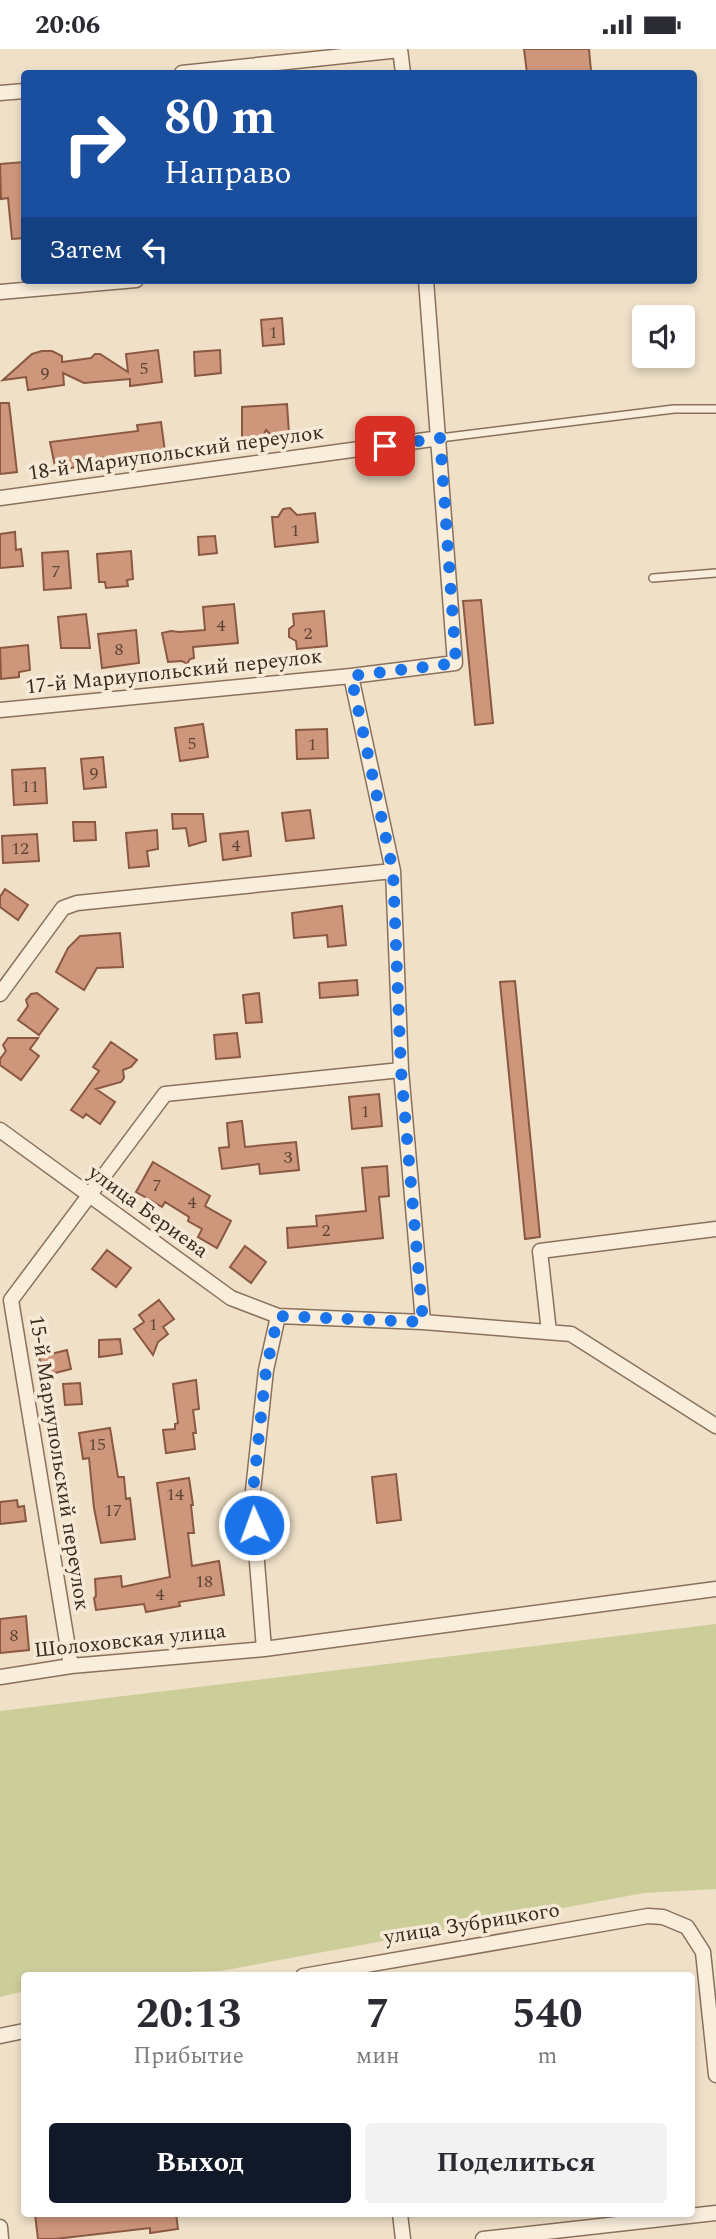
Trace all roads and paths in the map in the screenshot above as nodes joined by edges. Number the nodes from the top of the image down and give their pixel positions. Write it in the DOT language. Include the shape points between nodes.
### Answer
graph roads {
  1 [pos="400,49"];
  2 [pos="209,70"];
  3 [pos="403,70"];
  4 [pos="21,91"];
  5 [pos="0,93"];
  6 [pos="91,284"];
  7 [pos="426,284"];
  8 [pos="0,292"];
  9 [pos="716,409"];
  10 [pos="440,438"];
  11 [pos="0,498"];
  12 [pos="716,573"];
  13 [pos="653,578"];
  14 [pos="351,676"];
  15 [pos="0,710"];
  16 [pos="393,871"];
  17 [pos="0,994"];
  18 [pos="401,1070"];
  19 [pos="0,1130"];
  20 [pos="88,1196"];
  21 [pos="716,1229"];
  22 [pos="278,1316"];
  23 [pos="423,1322"];
  24 [pos="549,1332"];
  25 [pos="716,1426"];
  26 [pos="716,1589"];
  27 [pos="264,1649"];
  28 [pos="71,1666"];
  29 [pos="0,1677"];
  30 [pos="365,1970"];
  31 [pos="344,1972"];
  32 [pos="21,2032"];
  33 [pos="0,2036"];
  34 [pos="716,2075"];
  35 [pos="716,2213"];
  36 [pos="695,2215"];
  37 [pos="400,2217"];
  38 [pos="680,2217"];
  39 [pos="0,2227"];
  40 [pos="1,2239"];
  41 [pos="403,2239"];
  42 [pos="483,2239"];
  1 -- 2 [label="street"];
  1 -- 3 [label="street"];
  4 -- 5 [label="street"];
  6 -- 8 [label="street"];
  7 -- 10 [label="street"];
  9 -- 10 [label="lane" via="674,409"];
  10 -- 11 [label="street, 18-й Мариупольский переулок"];
  10 -- 14 [label="street, 17-й Мариупольский переулок" via="456,663"];
  12 -- 13 [label="lane"];
  14 -- 15 [label="street, 17-й Мариупольский переулок"];
  14 -- 16 [label="street"];
  16 -- 17 [label="street" via="64,908"];
  16 -- 18 [label="street"];
  18 -- 20 [label="street, 15-й Мариупольский переулок" via="165,1094"];
  18 -- 23 [label="street"];
  19 -- 20 [label="street, улица Бериева"];
  20 -- 22 [label="street, улица Бериева" via="231,1298"];
  20 -- 28 [label="street, 15-й Мариупольский переулок" via="10,1300"];
  21 -- 24 [label="street" via="540,1251"];
  22 -- 23 [label="street, улица Бериева"];
  22 -- 27 [label="street" via="266,1370 252,1500"];
  23 -- 24 [label="street, улица Бериева"];
  24 -- 25 [label="street, улица Бериева" via="571,1334"];
  26 -- 27 [label="street, Шолоховская улица"];
  27 -- 28 [label="street, Шолоховская улица"];
  28 -- 29 [label="street, Шолоховская улица"];
  30 -- 31 [label="street, улица Зубрицкого"];
  30 -- 34 [label="street, улица Зубрицкого" via="648,1916 663,1917 687,1927 703,1952"];
  32 -- 33 [label="street"];
  35 -- 36 [label="street"];
  37 -- 41 [label="street"];
  38 -- 42 [label="street"];
  39 -- 40 [label="street"];
}
